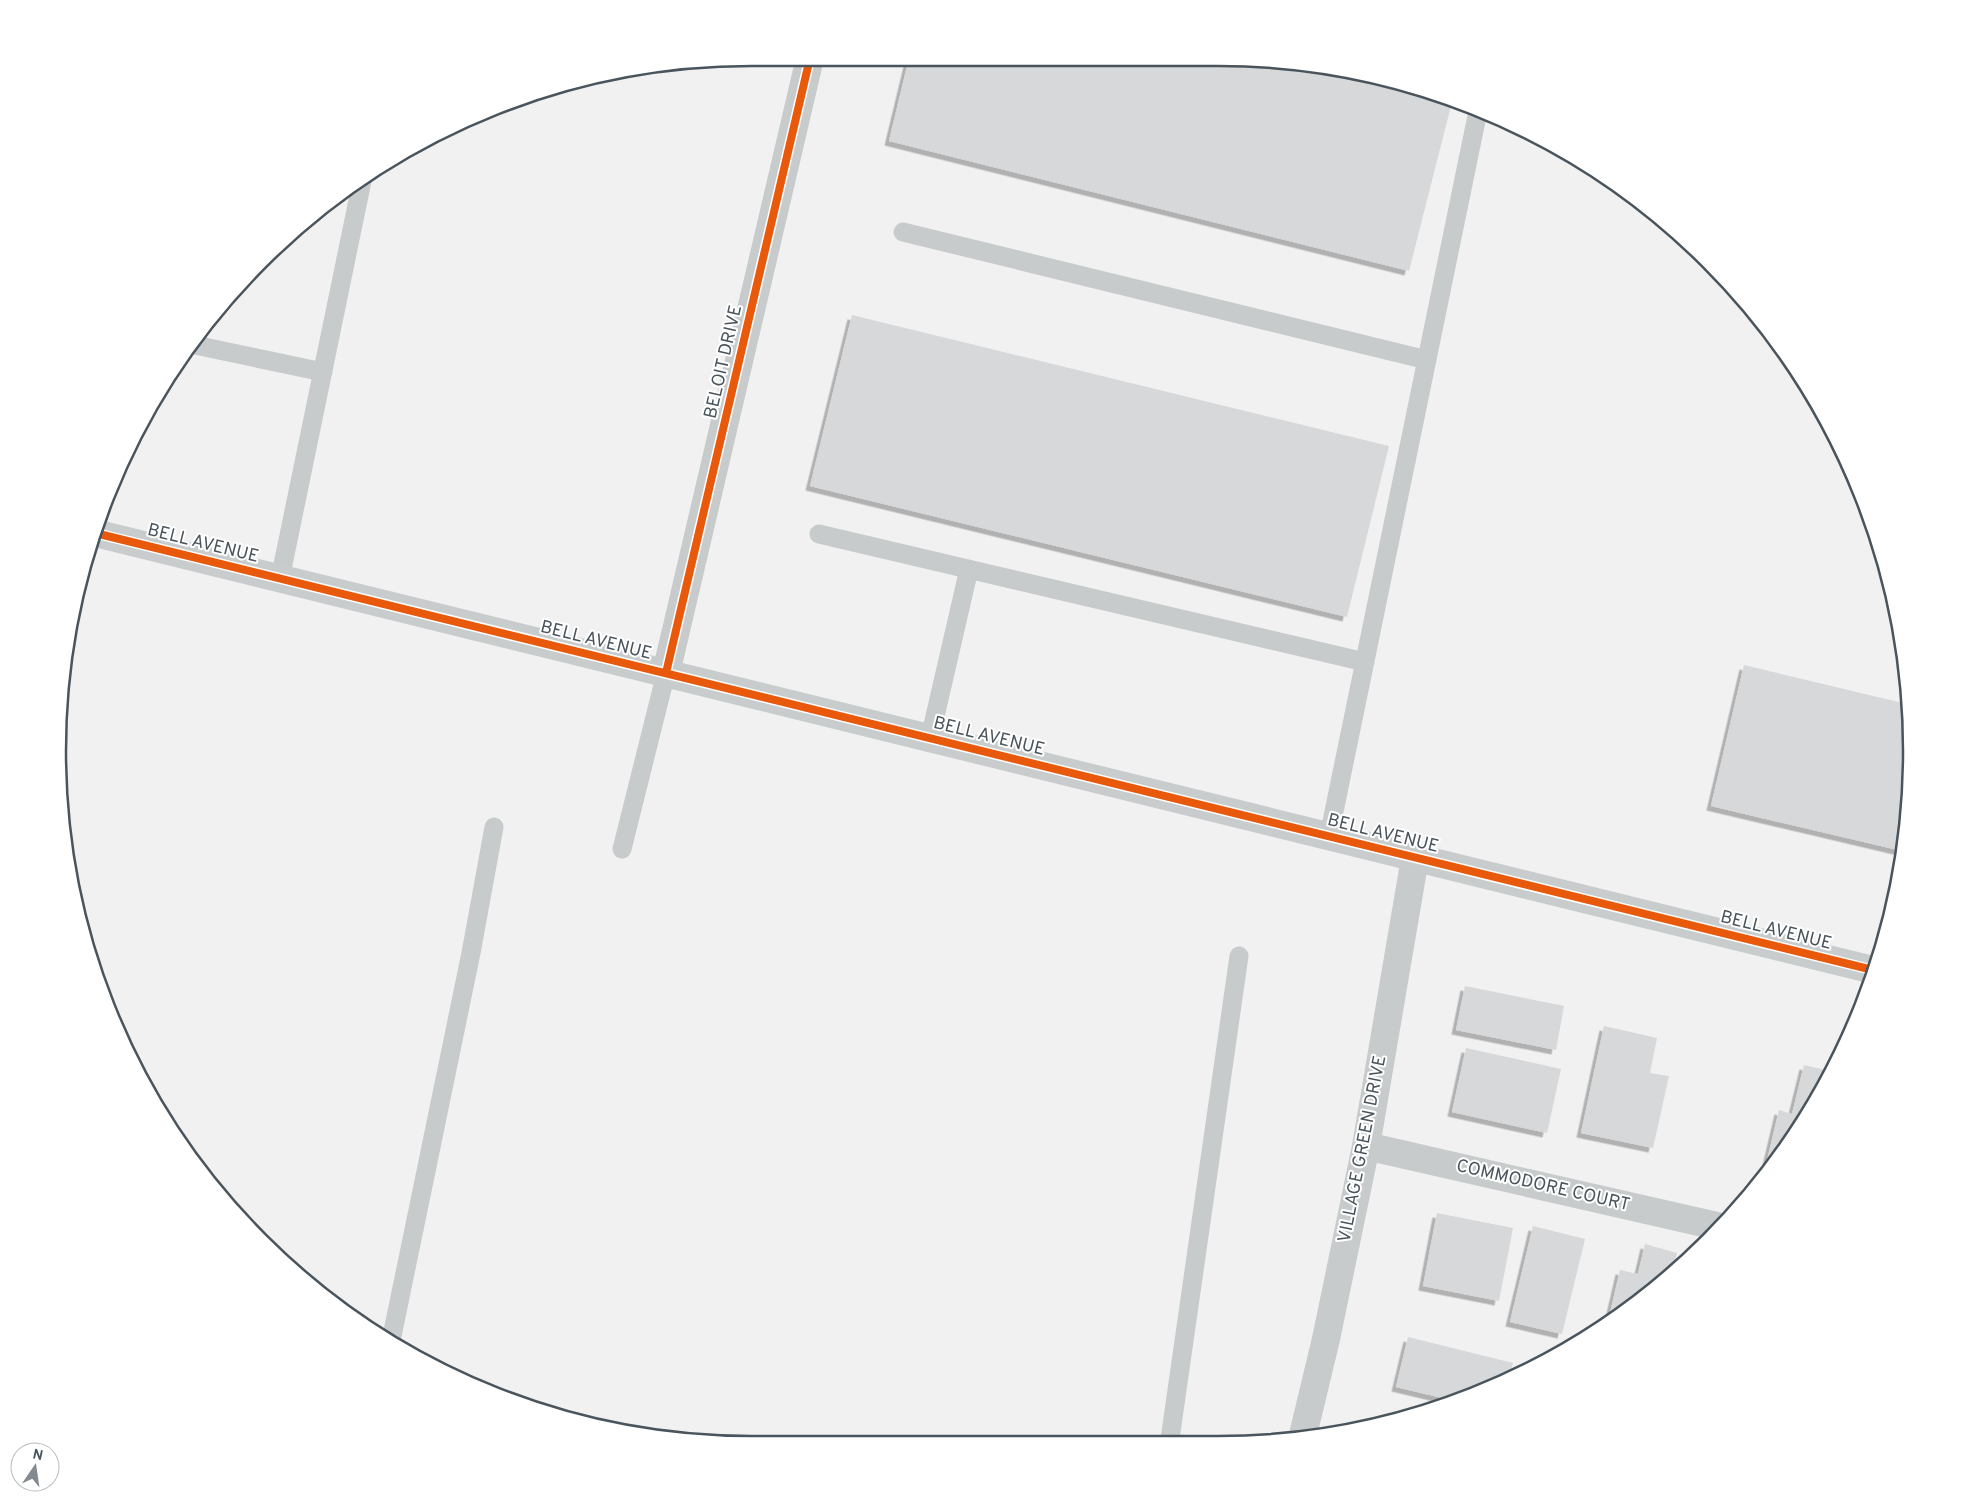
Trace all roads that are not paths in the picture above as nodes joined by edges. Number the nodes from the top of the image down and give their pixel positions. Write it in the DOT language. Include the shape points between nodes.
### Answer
graph roads {
  1 [pos="808,66"];
  2 [pos="1477,117"];
  3 [pos="360,190"];
  4 [pos="903,232"];
  5 [pos="200,346"];
  6 [pos="1427,360"];
  7 [pos="323,372"];
  8 [pos="819,534"];
  9 [pos="102,535"];
  10 [pos="969,569"];
  11 [pos="280,579"];
  12 [pos="1365,662"];
  13 [pos="666,673"];
  14 [pos="930,738"];
  15 [pos="494,827"];
  16 [pos="1329,836"];
  17 [pos="622,849"];
  18 [pos="1415,858"];
  19 [pos="1240,956"];
  20 [pos="1867,968"];
  21 [pos="1366,1146"];
  22 [pos="1712,1224"];
  23 [pos="393,1334"];
  24 [pos="1304,1430"];
  25 [pos="1170,1436"];
  1 -- 13 [label="street, BELOIT DRIVE"];
  2 -- 6 [label="lane"];
  3 -- 7 [label="lane"];
  4 -- 6 [label="lane"];
  5 -- 7 [label="lane"];
  6 -- 12 [label="lane"];
  7 -- 11 [label="lane"];
  8 -- 10 [label="lane"];
  9 -- 11 [label="main road, BELL AVENUE"];
  10 -- 12 [label="lane"];
  10 -- 14 [label="lane"];
  11 -- 13 [label="main road, BELL AVENUE"];
  12 -- 16 [label="lane"];
  13 -- 14 [label="main road, BELL AVENUE"];
  13 -- 17 [label="lane"];
  14 -- 16 [label="main road, BELL AVENUE"];
  15 -- 23 [label="lane" via="472,953"];
  16 -- 18 [label="main road, BELL AVENUE"];
  18 -- 20 [label="main road, BELL AVENUE"];
  18 -- 21 [label="street, VILLAGE GREEN DRIVE"];
  19 -- 25 [label="lane"];
  21 -- 22 [label="street, COMMODORE COURT"];
  21 -- 24 [label="street, VILLAGE GREEN DRIVE"];
}
